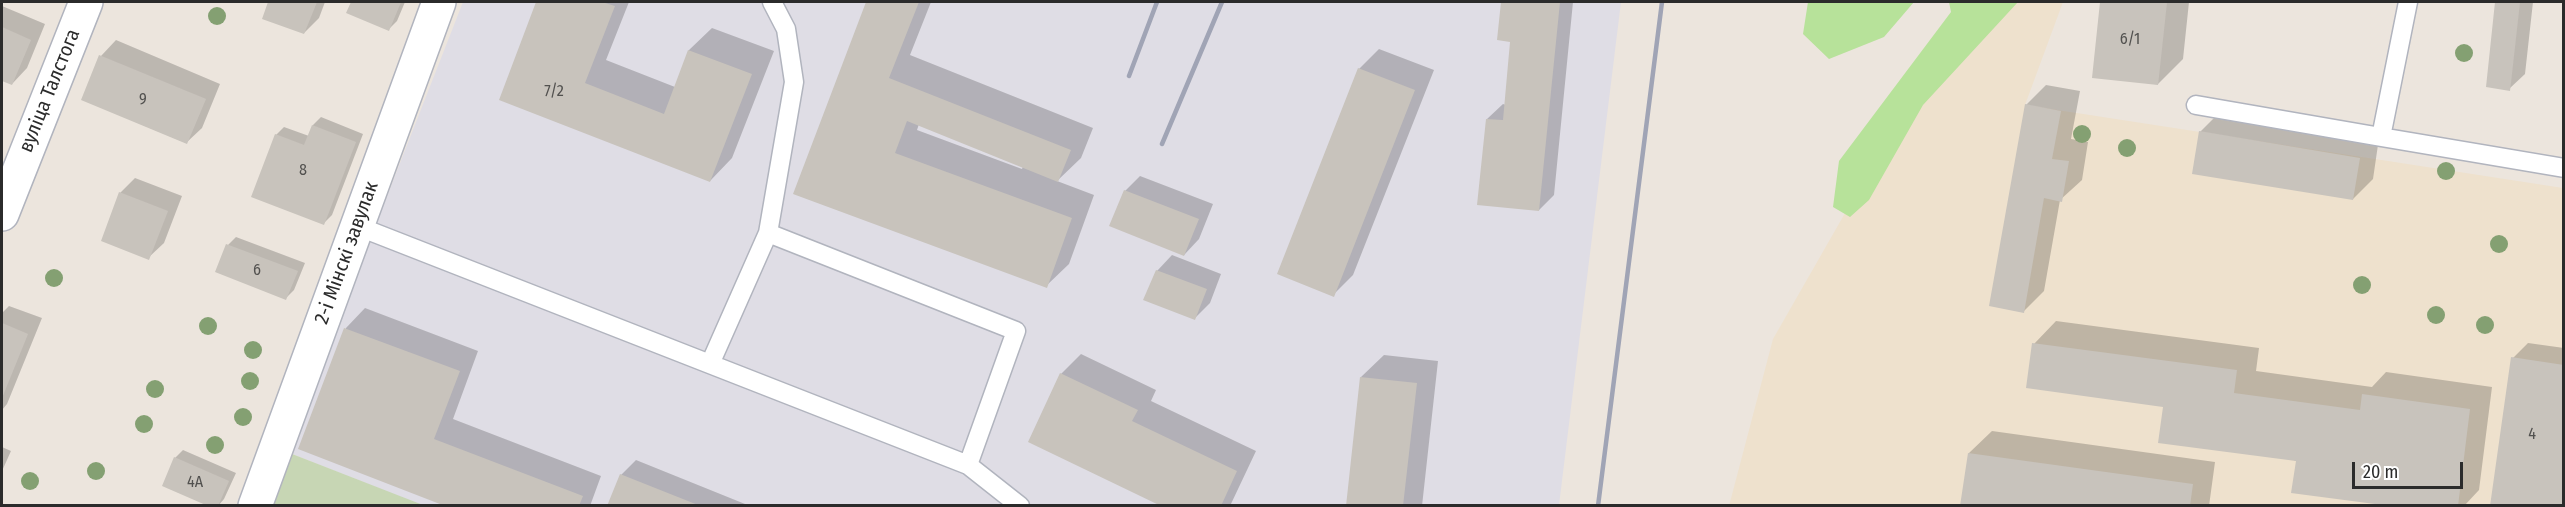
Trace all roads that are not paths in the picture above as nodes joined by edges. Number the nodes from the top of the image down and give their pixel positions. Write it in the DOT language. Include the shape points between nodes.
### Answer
graph roads {
  1 [pos="86,2"];
  2 [pos="439,2"];
  3 [pos="772,2"];
  4 [pos="2408,2"];
  5 [pos="2196,105"];
  6 [pos="2381,137"];
  7 [pos="2564,168"];
  8 [pos="2,214"];
  9 [pos="357,226"];
  10 [pos="768,232"];
  11 [pos="710,364"];
  12 [pos="968,465"];
  13 [pos="255,506"];
  14 [pos="1020,506"];
  1 -- 8 [label="street, вуліца Талстога"];
  2 -- 9 [label="street, 2-і Мінскі завулак"];
  3 -- 10 [label="lane" via="786,29 794,82"];
  4 -- 6 [label="lane"];
  5 -- 6 [label="lane"];
  6 -- 7 [label="lane"];
  9 -- 11 [label="lane"];
  9 -- 13 [label="street, 2-і Мінскі завулак"];
  10 -- 11 [label="lane"];
  10 -- 12 [label="lane" via="1016,331"];
  11 -- 12 [label="lane"];
  12 -- 14 [label="lane"];
}
